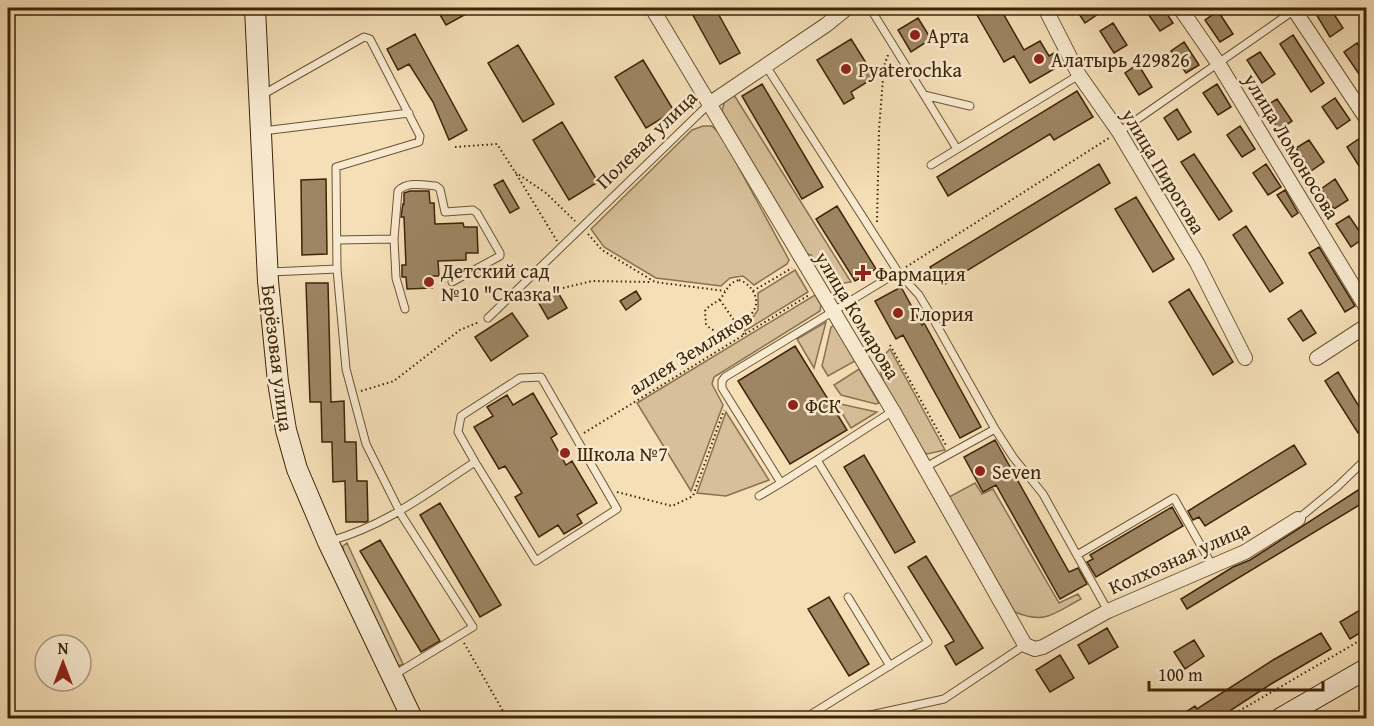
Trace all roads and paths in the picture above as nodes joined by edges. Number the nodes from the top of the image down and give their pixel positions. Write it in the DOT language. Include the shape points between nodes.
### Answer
graph roads {
  1 [pos="255,8"];
  2 [pos="652,8"];
  3 [pos="847,8"];
  4 [pos="870,8"];
  5 [pos="1045,8"];
  6 [pos="1180,8"];
  7 [pos="1295,8"];
  8 [pos="892,44"];
  9 [pos="1218,63"];
  10 [pos="766,66"];
  11 [pos="1079,75"];
  12 [pos="924,95"];
  13 [pos="259,97"];
  14 [pos="709,104"];
  15 [pos="970,106"];
  16 [pos="409,113"];
  17 [pos="1366,118"];
  18 [pos="261,131"];
  19 [pos="1119,132"];
  20 [pos="455,147"];
  21 [pos="957,150"];
  22 [pos="931,165"];
  23 [pos="515,172"];
  24 [pos="582,228"];
  25 [pos="394,238"];
  26 [pos="877,238"];
  27 [pos="337,240"];
  28 [pos="561,248"];
  29 [pos="803,262"];
  30 [pos="337,269"];
  31 [pos="267,272"];
  32 [pos="898,272"];
  33 [pos="452,282"];
  34 [pos="655,282"];
  35 [pos="563,288"];
  36 [pos="819,289"];
  37 [pos="724,291"];
  38 [pos="753,291"];
  39 [pos="720,300"];
  40 [pos="1366,307"];
  41 [pos="405,309"];
  42 [pos="832,311"];
  43 [pos="488,318"];
  44 [pos="737,323"];
  45 [pos="1366,326"];
  46 [pos="744,335"];
  47 [pos="890,345"];
  48 [pos="1245,358"];
  49 [pos="1317,358"];
  50 [pos="353,394"];
  51 [pos="729,398"];
  52 [pos="893,411"];
  53 [pos="995,429"];
  54 [pos="576,438"];
  55 [pos="951,455"];
  56 [pos="1366,459"];
  57 [pos="817,460"];
  58 [pos="475,462"];
  59 [pos="924,468"];
  60 [pos="781,483"];
  61 [pos="605,489"];
  62 [pos="759,496"];
  63 [pos="400,511"];
  64 [pos="1298,519"];
  65 [pos="328,542"];
  66 [pos="1077,555"];
  67 [pos="1213,567"];
  68 [pos="848,597"];
  69 [pos="1108,611"];
  70 [pos="460,635"];
  71 [pos="1366,637"];
  72 [pos="1025,645"];
  73 [pos="890,666"];
  74 [pos="1366,669"];
  75 [pos="392,676"];
  76 [pos="815,712"];
  77 [pos="412,718"];
  78 [pos="507,718"];
  79 [pos="805,718"];
  80 [pos="823,718"];
  81 [pos="857,718"];
  82 [pos="1227,718"];
  83 [pos="1281,718"];
  1 -- 13 [label="street, Берёзовая улица"];
  2 -- 14 [label="street, улица Комарова"];
  3 -- 10 [label="street, Полевая улица"];
  4 -- 8 [label="lane"];
  5 -- 11 [label="street, улица Пирогова"];
  6 -- 9 [label="street, улица Ломоносова"];
  7 -- 9 [label="lane"];
  7 -- 17 [label="street"];
  8 -- 12 [label="lane"];
  8 -- 26 [label="path" via="884,66 880,109"];
  9 -- 19 [label="lane"];
  9 -- 40 [label="street, улица Ломоносова"];
  10 -- 14 [label="street, Полевая улица"];
  10 -- 26 [label="lane"];
  11 -- 19 [label="street, улица Пирогова"];
  11 -- 21 [label="lane"];
  12 -- 15 [label="lane"];
  12 -- 21 [label="lane"];
  13 -- 16 [label="lane" via="364,37 370,39"];
  13 -- 18 [label="street, Берёзовая улица"];
  14 -- 24 [label="lane, Полевая улица"];
  14 -- 29 [label="street, улица Комарова"];
  16 -- 18 [label="lane"];
  16 -- 27 [label="lane" via="419,142 336,167"];
  18 -- 31 [label="street, Берёзовая улица"];
  19 -- 32 [label="path"];
  19 -- 48 [label="street, улица Пирогова" via="1197,262"];
  20 -- 23 [label="path" via="498,144"];
  21 -- 22 [label="lane"];
  23 -- 24 [label="path" via="546,193"];
  23 -- 28 [label="path"];
  24 -- 28 [label="lane, Полевая улица"];
  24 -- 34 [label="path" via="602,250"];
  25 -- 27 [label="lane"];
  25 -- 33 [label="lane" via="398,191 408,185 436,186 445,212 477,213 500,256"];
  25 -- 41 [label="lane" via="396,278"];
  26 -- 32 [label="lane"];
  27 -- 30 [label="lane"];
  28 -- 43 [label="lane, Полевая улица"];
  29 -- 36 [label="street, улица Комарова"];
  29 -- 38 [label="path"];
  30 -- 31 [label="lane"];
  30 -- 50 [label="lane" via="346,369"];
  31 -- 65 [label="street, Берёзовая улица" via="286,430 297,469"];
  32 -- 42 [label="lane"];
  32 -- 53 [label="lane" via="919,295"];
  34 -- 35 [label="path" via="592,280"];
  34 -- 37 [label="path"];
  36 -- 42 [label="street, улица Комарова"];
  36 -- 46 [label="path, аллея Земляков"];
  37 -- 38 [label="path" via="739,280 749,284"];
  37 -- 39 [label="path"];
  38 -- 44 [label="path" via="754,311"];
  39 -- 44 [label="path"];
  39 -- 44 [label="path" via="705,311 706,324 716,331"];
  42 -- 51 [label="lane" via="725,377 722,388"];
  42 -- 52 [label="street, улица Комарова"];
  43 -- 50 [label="path" via="460,330 394,381"];
  44 -- 46 [label="path"];
  45 -- 49 [label="street"];
  46 -- 54 [label="path, аллея Земляков"];
  47 -- 55 [label="path"];
  50 -- 63 [label="lane" via="366,444"];
  51 -- 60 [label="lane"];
  51 -- 61 [label="path" via="693,496 672,506"];
  52 -- 57 [label="lane"];
  52 -- 59 [label="street, улица Комарова"];
  53 -- 55 [label="lane"];
  53 -- 66 [label="lane" via="1043,494"];
  54 -- 58 [label="lane" via="541,378 520,378 461,416 458,432"];
  54 -- 61 [label="lane"];
  55 -- 59 [label="lane"];
  56 -- 64 [label="lane, Колхозная улица"];
  57 -- 60 [label="lane"];
  57 -- 73 [label="lane" via="928,642"];
  58 -- 61 [label="lane" via="536,561 617,509"];
  58 -- 63 [label="lane"];
  59 -- 72 [label="street, улица Комарова"];
  60 -- 62 [label="lane"];
  63 -- 65 [label="lane" via="372,527"];
  63 -- 70 [label="lane" via="473,627"];
  64 -- 67 [label="street, Колхозная улица"];
  65 -- 75 [label="street, Берёзовая улица"];
  66 -- 67 [label="lane" via="1174,498"];
  66 -- 69 [label="lane"];
  67 -- 69 [label="street, Колхозная улица"];
  68 -- 73 [label="lane"];
  69 -- 72 [label="street, Колхозная улица" via="1043,647"];
  70 -- 75 [label="lane"];
  70 -- 78 [label="path"];
  71 -- 82 [label="path"];
  72 -- 81 [label="lane" via="944,699"];
  73 -- 76 [label="lane"];
  74 -- 83 [label="street"];
  75 -- 77 [label="street, Берёзовая улица"];
  76 -- 79 [label="lane"];
  76 -- 80 [label="lane"];
}
